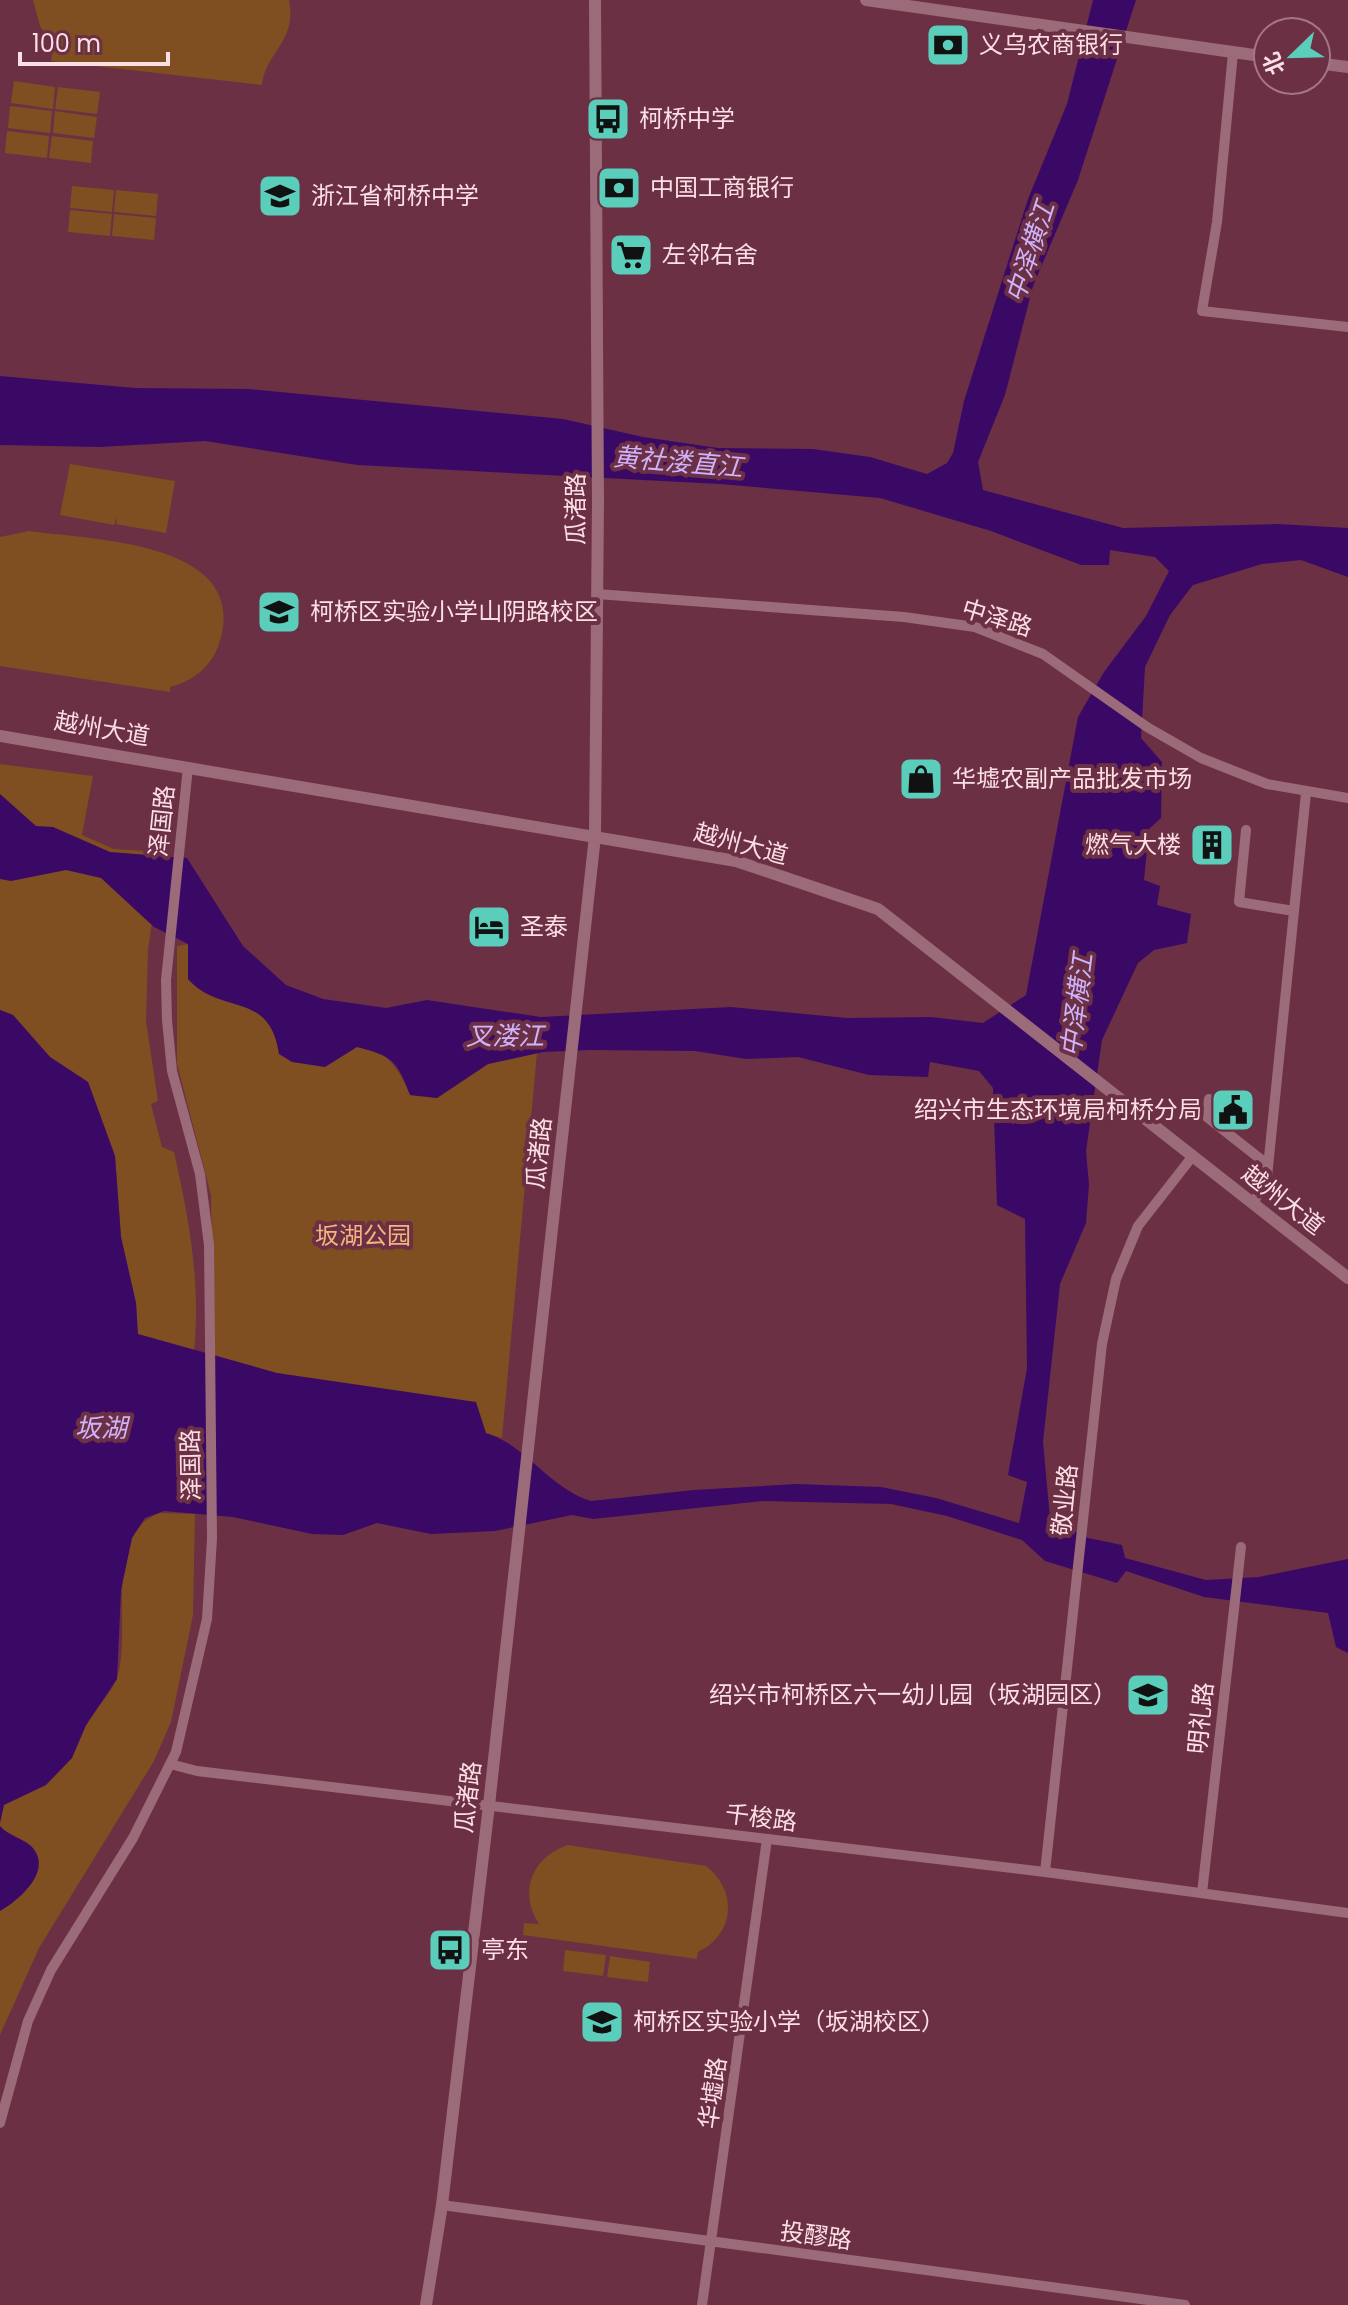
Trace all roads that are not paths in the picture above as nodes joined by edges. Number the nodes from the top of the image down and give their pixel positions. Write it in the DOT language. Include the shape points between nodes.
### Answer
graph roads {
  1 [pos="595,0"];
  2 [pos="866,0"];
  3 [pos="1233,53"];
  4 [pos="1252,55"];
  5 [pos="1348,327"];
  6 [pos="597,594"];
  7 [pos="0,736"];
  8 [pos="188,767"];
  9 [pos="1306,793"];
  10 [pos="1348,798"];
  11 [pos="1246,830"];
  12 [pos="595,836"];
  13 [pos="1294,911"];
  14 [pos="1209,1099"];
  15 [pos="1192,1157"];
  16 [pos="1268,1165"];
  17 [pos="1253,1204"];
  18 [pos="1348,1278"];
  19 [pos="1241,1547"];
  20 [pos="170,1764"];
  21 [pos="489,1805"];
  22 [pos="767,1839"];
  23 [pos="1045,1872"];
  24 [pos="1202,1893"];
  25 [pos="1348,1913"];
  26 [pos="0,2123"];
  27 [pos="442,2205"];
  28 [pos="713,2242"];
  29 [pos="426,2305"];
  30 [pos="702,2305"];
  31 [pos="1185,2305"];
  1 -- 6 [label="street, 瓜渚路"];
  2 -- 3 [label="street"];
  3 -- 4 [label="street"];
  3 -- 5 [label="street" via="1217,222 1202,311"];
  6 -- 9 [label="street, 中泽路" via="975,627 1043,654 1147,727 1230,771"];
  6 -- 12 [label="street, 瓜渚路"];
  7 -- 8 [label="street, 越州大道"];
  8 -- 12 [label="street, 越州大道"];
  8 -- 20 [label="street, 泽国路" via="166,990 172,1071 200,1174 209,1245 212,1539 200,1656"];
  9 -- 10 [label="street, 中泽路"];
  9 -- 13 [label="street"];
  11 -- 13 [label="street" via="1239,902"];
  12 -- 15 [label="street, 越州大道" via="736,861 878,909"];
  12 -- 21 [label="street, 瓜渚路"];
  13 -- 16 [label="street"];
  14 -- 16 [label="street" via="1207,1117"];
  15 -- 17 [label="street, 越州大道"];
  15 -- 23 [label="street, 敬业路" via="1138,1226 1116,1279 1102,1344"];
  16 -- 17 [label="street"];
  17 -- 18 [label="street, 越州大道"];
  19 -- 24 [label="street, 明礼路"];
  20 -- 21 [label="street, 千梭路"];
  20 -- 26 [label="street, 泽国路" via="133,1838 51,1970 28,2021"];
  21 -- 22 [label="street, 千梭路"];
  21 -- 27 [label="street, 瓜渚路"];
  22 -- 23 [label="street, 千梭路"];
  22 -- 28 [label="street, 华墟路"];
  23 -- 24 [label="street, 千梭路"];
  24 -- 25 [label="street, 千梭路"];
  27 -- 28 [label="street, 投醪路"];
  27 -- 29 [label="street, 瓜渚路"];
  28 -- 30 [label="street, 华墟路"];
  28 -- 31 [label="street, 投醪路"];
}
